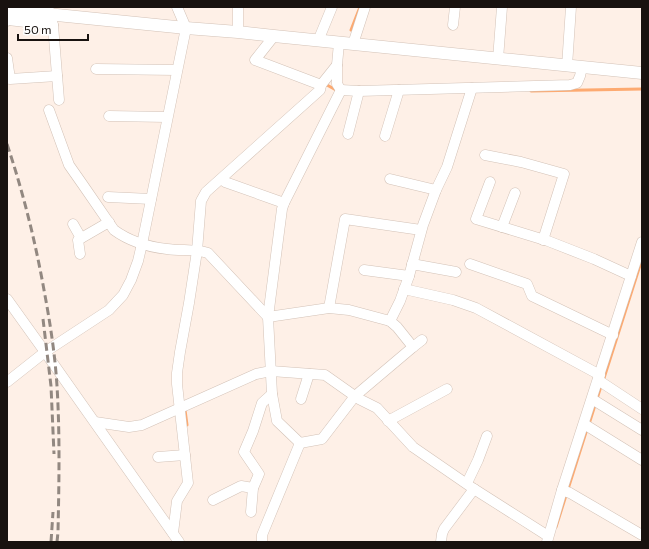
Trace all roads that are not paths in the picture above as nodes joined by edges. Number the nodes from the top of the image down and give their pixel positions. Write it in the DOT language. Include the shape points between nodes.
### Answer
graph roads {
  1 [pos="177,7"];
  2 [pos="238,7"];
  3 [pos="332,7"];
  4 [pos="365,7"];
  5 [pos="454,7"];
  6 [pos="502,7"];
  7 [pos="571,7"];
  8 [pos="7,10"];
  9 [pos="50,16"];
  10 [pos="7,21"];
  11 [pos="453,25"];
  12 [pos="186,28"];
  13 [pos="238,32"];
  14 [pos="274,36"];
  15 [pos="318,41"];
  16 [pos="339,42"];
  17 [pos="353,44"];
  18 [pos="7,58"];
  19 [pos="498,59"];
  20 [pos="337,65"];
  21 [pos="567,66"];
  22 [pos="582,67"];
  23 [pos="96,69"];
  24 [pos="177,70"];
  25 [pos="642,73"];
  26 [pos="57,76"];
  27 [pos="321,85"];
  28 [pos="341,90"];
  29 [pos="471,91"];
  30 [pos="398,93"];
  31 [pos="359,94"];
  32 [pos="59,100"];
  33 [pos="49,110"];
  34 [pos="109,116"];
  35 [pos="167,117"];
  36 [pos="348,134"];
  37 [pos="385,136"];
  38 [pos="485,155"];
  39 [pos="390,179"];
  40 [pos="225,182"];
  41 [pos="490,182"];
  42 [pos="436,190"];
  43 [pos="515,193"];
  44 [pos="108,197"];
  45 [pos="151,199"];
  46 [pos="284,203"];
  47 [pos="109,222"];
  48 [pos="73,224"];
  49 [pos="502,227"];
  50 [pos="421,230"];
  51 [pos="81,238"];
  52 [pos="543,240"];
  53 [pos="642,242"];
  54 [pos="142,244"];
  55 [pos="200,251"];
  56 [pos="80,254"];
  57 [pos="412,264"];
  58 [pos="470,264"];
  59 [pos="639,266"];
  60 [pos="364,270"];
  61 [pos="456,272"];
  62 [pos="409,276"];
  63 [pos="631,276"];
  64 [pos="404,289"];
  65 [pos="7,299"];
  66 [pos="329,308"];
  67 [pos="268,317"];
  68 [pos="390,321"];
  69 [pos="612,335"];
  70 [pos="422,340"];
  71 [pos="413,347"];
  72 [pos="45,352"];
  73 [pos="271,371"];
  74 [pos="309,374"];
  75 [pos="601,380"];
  76 [pos="7,382"];
  77 [pos="448,389"];
  78 [pos="272,394"];
  79 [pos="355,396"];
  80 [pos="302,399"];
  81 [pos="595,401"];
  82 [pos="180,408"];
  83 [pos="642,409"];
  84 [pos="388,421"];
  85 [pos="95,422"];
  86 [pos="587,426"];
  87 [pos="642,430"];
  88 [pos="487,436"];
  89 [pos="300,443"];
  90 [pos="185,455"];
  91 [pos="158,458"];
  92 [pos="642,460"];
  93 [pos="471,486"];
  94 [pos="253,488"];
  95 [pos="566,491"];
  96 [pos="213,500"];
  97 [pos="251,512"];
  98 [pos="173,533"];
  99 [pos="642,535"];
  100 [pos="548,539"];
  101 [pos="179,542"];
  102 [pos="262,542"];
  103 [pos="441,542"];
  1 -- 12 [label="street"];
  2 -- 13 [label="street"];
  3 -- 15 [label="street"];
  4 -- 17 [label="street"];
  5 -- 11 [label="street"];
  6 -- 19 [label="street"];
  7 -- 21 [label="street"];
  8 -- 9 [label="street"];
  9 -- 10 [label="street"];
  9 -- 12 [label="street"];
  9 -- 26 [label="street"];
  12 -- 13 [label="street"];
  12 -- 24 [label="street"];
  13 -- 14 [label="street"];
  14 -- 15 [label="street"];
  14 -- 27 [label="street" via="255,60"];
  15 -- 16 [label="street"];
  16 -- 17 [label="street"];
  16 -- 20 [label="street"];
  17 -- 19 [label="street"];
  18 -- 26 [label="street" via="10,79"];
  19 -- 21 [label="street"];
  20 -- 27 [label="street"];
  20 -- 28 [label="street" via="337,84"];
  21 -- 22 [label="street"];
  22 -- 25 [label="street"];
  22 -- 29 [label="street" via="577,83 570,85"];
  23 -- 24 [label="street"];
  24 -- 35 [label="street"];
  26 -- 32 [label="street"];
  27 -- 55 [label="street" via="320,90 206,192 201,201"];
  28 -- 31 [label="street"];
  28 -- 46 [label="street"];
  29 -- 30 [label="street"];
  29 -- 42 [label="street" via="447,167"];
  30 -- 31 [label="street"];
  30 -- 37 [label="street"];
  31 -- 36 [label="street"];
  33 -- 47 [label="street" via="70,165"];
  34 -- 35 [label="street"];
  35 -- 45 [label="street"];
  38 -- 52 [label="street" via="564,174"];
  39 -- 42 [label="street"];
  40 -- 46 [label="street"];
  41 -- 49 [label="street" via="476,219"];
  42 -- 50 [label="street"];
  43 -- 49 [label="street"];
  44 -- 45 [label="street"];
  45 -- 54 [label="street"];
  46 -- 67 [label="street"];
  47 -- 51 [label="street"];
  47 -- 54 [label="street" via="120,234"];
  48 -- 51 [label="street"];
  49 -- 52 [label="street"];
  50 -- 57 [label="street"];
  50 -- 66 [label="street" via="345,218"];
  51 -- 56 [label="street" via="78,240"];
  52 -- 63 [label="street" via="594,258"];
  53 -- 59 [label="street"];
  54 -- 55 [label="street"];
  54 -- 72 [label="street" via="138,261 123,296 109,310"];
  55 -- 67 [label="street" via="208,254"];
  55 -- 82 [label="street" via="177,373"];
  57 -- 61 [label="street"];
  57 -- 62 [label="street"];
  58 -- 69 [label="street" via="526,284 532,296"];
  59 -- 63 [label="street"];
  60 -- 62 [label="street"];
  62 -- 64 [label="street"];
  63 -- 69 [label="street"];
  64 -- 68 [label="street"];
  64 -- 75 [label="street" via="476,308"];
  65 -- 72 [label="street"];
  66 -- 67 [label="street"];
  66 -- 68 [label="street" via="349,310"];
  67 -- 73 [label="street"];
  68 -- 71 [label="street"];
  69 -- 75 [label="street"];
  70 -- 71 [label="street"];
  71 -- 79 [label="street"];
  72 -- 76 [label="street"];
  72 -- 85 [label="street"];
  73 -- 74 [label="street"];
  73 -- 78 [label="street"];
  73 -- 82 [label="street" via="256,374"];
  74 -- 79 [label="street" via="324,375"];
  74 -- 80 [label="street"];
  75 -- 81 [label="street"];
  75 -- 83 [label="street"];
  77 -- 84 [label="street"];
  78 -- 89 [label="street" via="277,420"];
  78 -- 94 [label="street" via="262,403 244,452 259,474"];
  79 -- 84 [label="street" via="376,408"];
  79 -- 89 [label="street" via="322,439"];
  81 -- 86 [label="street"];
  81 -- 87 [label="street"];
  82 -- 85 [label="street" via="142,425 128,427"];
  82 -- 90 [label="street"];
  84 -- 93 [label="street" via="413,447"];
  85 -- 98 [label="street"];
  86 -- 92 [label="street"];
  86 -- 95 [label="street"];
  88 -- 93 [label="street"];
  89 -- 102 [label="street" via="262,535"];
  90 -- 91 [label="street"];
  90 -- 98 [label="street" via="188,483 177,501"];
  93 -- 100 [label="street"];
  93 -- 103 [label="street" via="444,528"];
  94 -- 96 [label="street" via="241,486"];
  94 -- 97 [label="street"];
  95 -- 99 [label="street"];
  95 -- 100 [label="street"];
  98 -- 101 [label="street"];
}
